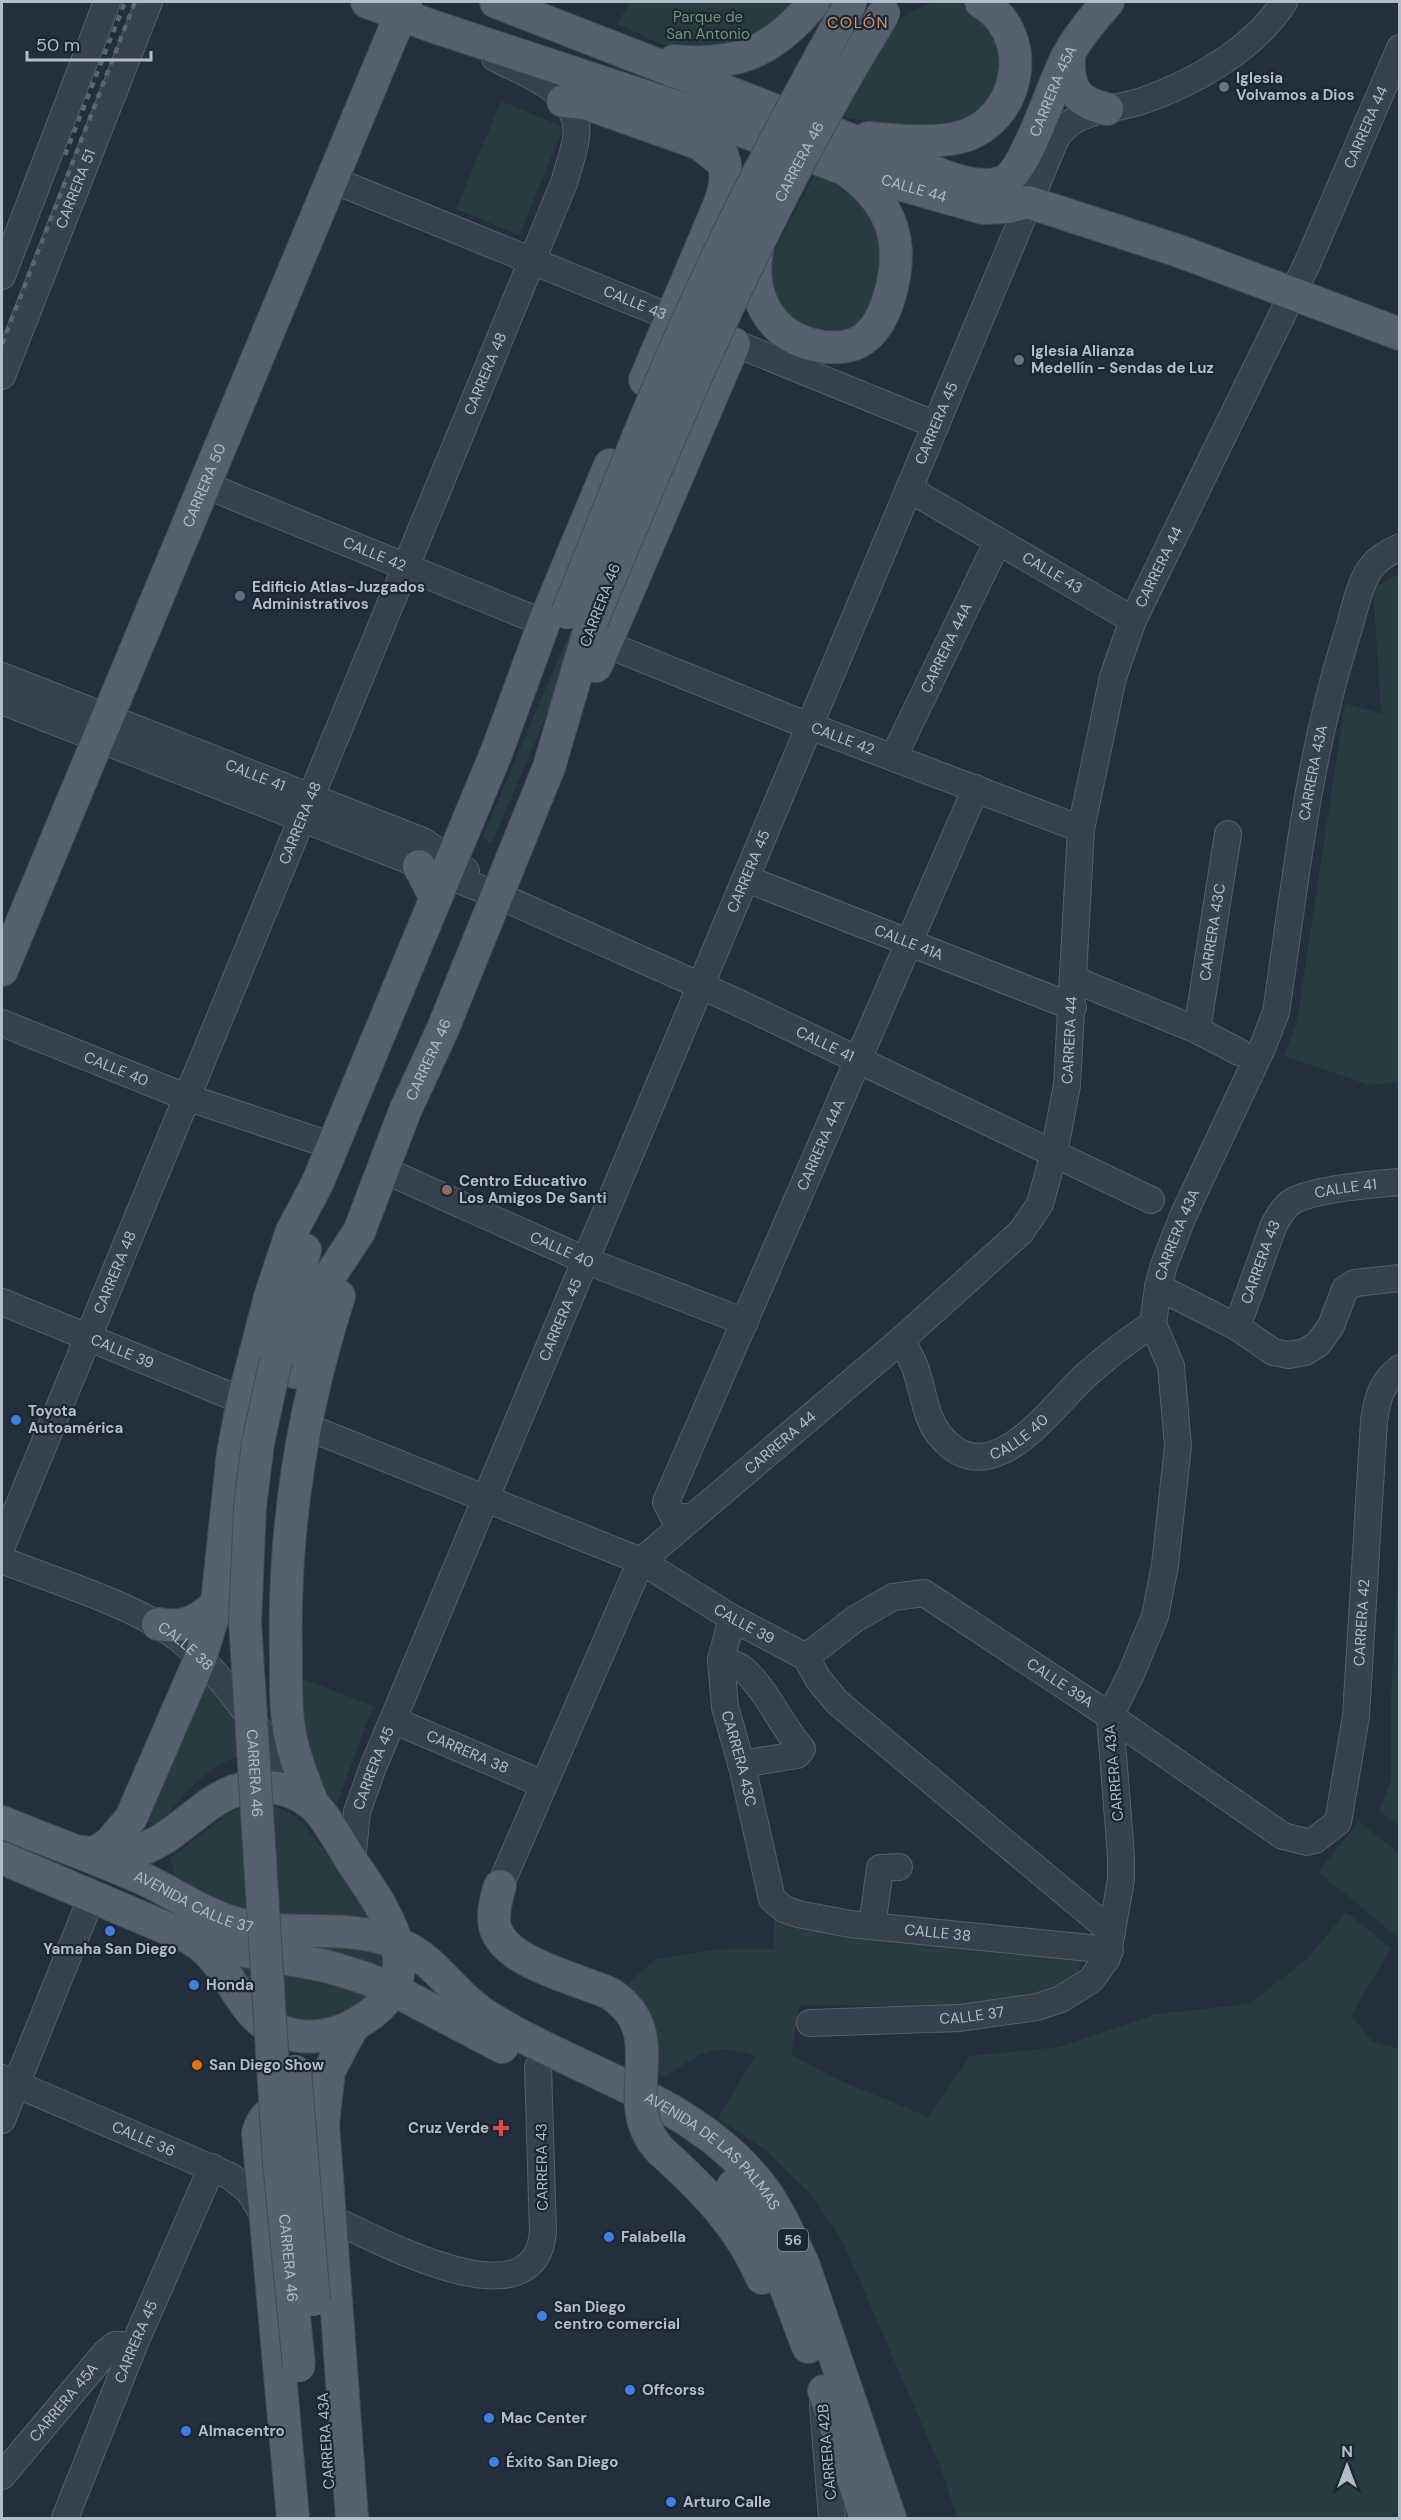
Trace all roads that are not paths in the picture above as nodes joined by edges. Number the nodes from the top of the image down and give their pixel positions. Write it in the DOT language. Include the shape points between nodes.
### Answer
graph roads {
  1 [pos="107,2"];
  2 [pos="149,2"];
  3 [pos="367,2"];
  4 [pos="496,2"];
  5 [pos="814,2"];
  6 [pos="851,2"];
  7 [pos="981,2"];
  8 [pos="1108,2"];
  9 [pos="1284,2"];
  10 [pos="891,6"];
  11 [pos="402,8"];
  12 [pos="429,25"];
  13 [pos="1400,48"];
  14 [pos="1069,54"];
  15 [pos="640,56"];
  16 [pos="1394,83"];
  17 [pos="563,101"];
  18 [pos="1107,109"];
  19 [pos="695,113"];
  20 [pos="840,135"];
  21 [pos="726,165"];
  22 [pos="842,168"];
  23 [pos="333,180"];
  24 [pos="1003,182"];
  25 [pos="1029,202"];
  26 [pos="758,246"];
  27 [pos="533,260"];
  28 [pos="2,276"];
  29 [pos="1294,293"];
  30 [pos="671,318"];
  31 [pos="1400,334"];
  32 [pos="734,344"];
  33 [pos="2,376"];
  34 [pos="936,425"];
  35 [pos="205,485"];
  36 [pos="909,489"];
  37 [pos="998,541"];
  38 [pos="1400,547"];
  39 [pos="405,566"];
  40 [pos="1133,620"];
  41 [pos="577,625"];
  42 [pos="2,676"];
  43 [pos="2,701"];
  44 [pos="811,726"];
  45 [pos="103,727"];
  46 [pos="894,756"];
  47 [pos="976,788"];
  48 [pos="305,808"];
  49 [pos="1081,829"];
  50 [pos="1228,834"];
  51 [pos="438,875"];
  52 [pos="747,879"];
  53 [pos="497,895"];
  54 [pos="909,943"];
  55 [pos="2,970"];
  56 [pos="1075,980"];
  57 [pos="702,986"];
  58 [pos="1073,1007"];
  59 [pos="2,1023"];
  60 [pos="1197,1030"];
  61 [pos="1239,1052"];
  62 [pos="859,1060"];
  63 [pos="186,1097"];
  64 [pos="333,1146"];
  65 [pos="1054,1153"];
  66 [pos="384,1170"];
  67 [pos="1400,1182"];
  68 [pos="317,1184"];
  69 [pos="1151,1200"];
  70 [pos="1292,1202"];
  71 [pos="359,1232"];
  72 [pos="587,1261"];
  73 [pos="1400,1278"];
  74 [pos="1158,1287"];
  75 [pos="2,1302"];
  76 [pos="745,1322"];
  77 [pos="1153,1324"];
  78 [pos="1237,1327"];
  79 [pos="87,1337"];
  80 [pos="900,1341"];
  81 [pos="1110,1354"];
  82 [pos="285,1366"];
  83 [pos="1171,1366"];
  84 [pos="1400,1368"];
  85 [pos="243,1401"];
  86 [pos="305,1426"];
  87 [pos="486,1500"];
  88 [pos="692,1518"];
  89 [pos="2,1546"];
  90 [pos="2,1560"];
  91 [pos="641,1561"];
  92 [pos="217,1603"];
  93 [pos="285,1610"];
  94 [pos="732,1618"];
  95 [pos="158,1624"];
  96 [pos="806,1657"];
  97 [pos="201,1659"];
  98 [pos="721,1660"];
  99 [pos="1110,1716"];
  100 [pos="393,1720"];
  101 [pos="741,1764"];
  102 [pos="543,1784"];
  103 [pos="313,1804"];
  104 [pos="2,1821"];
  105 [pos="1283,1836"];
  106 [pos="82,1852"];
  107 [pos="2,1858"];
  108 [pos="352,1861"];
  109 [pos="899,1867"];
  110 [pos="500,1886"];
  111 [pos="93,1896"];
  112 [pos="772,1899"];
  113 [pos="872,1926"];
  114 [pos="185,1936"];
  115 [pos="1111,1941"];
  116 [pos="397,1943"];
  117 [pos="395,1998"];
  118 [pos="810,2023"];
  119 [pos="354,2026"];
  120 [pos="538,2067"];
  121 [pos="9,2082"];
  122 [pos="2,2120"];
  123 [pos="322,2123"];
  124 [pos="212,2167"];
  125 [pos="332,2218"];
  126 [pos="268,2222"];
  127 [pos="802,2328"];
  128 [pos="134,2345"];
  129 [pos="310,2365"];
  130 [pos="822,2385"];
  131 [pos="12,2448"];
  132 [pos="2,2476"];
  133 [pos="65,2518"];
  134 [pos="293,2518"];
  135 [pos="310,2518"];
  136 [pos="332,2518"];
  137 [pos="352,2518"];
  138 [pos="832,2518"];
  139 [pos="866,2518"];
  140 [pos="890,2518"];
  1 -- 28 [label="street"];
  2 -- 33 [label="street, CARRERA 51"];
  3 -- 11 [label="main road, CALLE 44"];
  4 -- 15 [label="main road, CALLE 44"];
  5 -- 15 [label="main road" via="773,42 733,61 695,63"];
  6 -- 41 [label="main road, CARRERA 46, bridge" via="718,255 639,433"];
  7 -- 20 [label="main road" via="1004,24 1016,61 1008,99 992,119 958,138 883,140"];
  8 -- 14 [label="main road, CARRERA 45A"];
  9 -- 18 [label="street, CARRERA 45" via="1253,37 1228,57 1164,93"];
  10 -- 26 [label="main road, CARRERA 46, bridge" via="816,127"];
  11 -- 12 [label="main road, CALLE 44"];
  11 -- 23 [label="main road, CARRERA 50"];
  12 -- 17 [label="street, CALLE 44" via="550,85"];
  12 -- 19 [label="main road, CALLE 44"];
  13 -- 16 [label="street, CARRERA 44"];
  14 -- 18 [label="main road" via="1073,90 1092,106"];
  14 -- 24 [label="main road, CARRERA 45A" via="1023,160"];
  15 -- 20 [label="main road, CALLE 44"];
  16 -- 29 [label="street, CARRERA 44"];
  17 -- 21 [label="main road" via="585,103 700,144"];
  17 -- 27 [label="street, CARRERA 48" via="574,114 577,136 564,183"];
  18 -- 25 [label="street, CARRERA 45" via="1082,116 1062,129"];
  19 -- 21 [label="main road, CARRERA 46" via="714,136"];
  19 -- 22 [label="main road, CALLE 44"];
  20 -- 24 [label="main road, CALLE 44" via="959,181"];
  21 -- 30 [label="main road, CARRERA 46" via="725,191"];
  22 -- 25 [label="main road, CALLE 44" via="983,208"];
  22 -- 26 [label="main road" via="868,187 881,204 896,244 897,265 876,328 858,343 842,347 802,343 785,333 771,320 755,285"];
  23 -- 27 [label="street, CALLE 43"];
  23 -- 35 [label="main road, CARRERA 50"];
  25 -- 29 [label="main road, CALLE 44"];
  25 -- 34 [label="street, CARRERA 45"];
  26 -- 41 [label="main road, CARRERA 46, bridge"];
  27 -- 30 [label="street, CALLE 43"];
  27 -- 39 [label="street, CARRERA 48"];
  29 -- 31 [label="main road, CALLE 44"];
  29 -- 40 [label="street, CARRERA 44"];
  30 -- 32 [label="street, CALLE 43"];
  30 -- 41 [label="main road, CARRERA 46"];
  32 -- 34 [label="street, CALLE 43"];
  32 -- 41 [label="main road"];
  34 -- 36 [label="street, CARRERA 45"];
  35 -- 39 [label="street, CALLE 42"];
  35 -- 45 [label="main road, CARRERA 50"];
  36 -- 37 [label="street, CALLE 43"];
  36 -- 44 [label="street, CARRERA 45"];
  37 -- 40 [label="street, CALLE 43"];
  37 -- 46 [label="street, CARRERA 44A"];
  38 -- 74 [label="street, CARRERA 43A" via="1380,556 1368,572 1328,695 1309,783 1276,1012 1184,1216"];
  39 -- 41 [label="street, CALLE 42"];
  39 -- 48 [label="street, CARRERA 48"];
  40 -- 49 [label="street, CARRERA 44" via="1113,677"];
  41 -- 44 [label="street, CALLE 42"];
  41 -- 51 [label="main road, CARRERA 46" via="497,751"];
  41 -- 53 [label="main road, CARRERA 46" via="549,767"];
  42 -- 45 [label="street, CALLE 41"];
  43 -- 45 [label="street, CALLE 41"];
  44 -- 46 [label="street, CALLE 42"];
  44 -- 52 [label="street, CARRERA 45"];
  45 -- 48 [label="street, CALLE 41"];
  45 -- 55 [label="main road, CARRERA 50"];
  46 -- 47 [label="street, CALLE 42"];
  47 -- 49 [label="street, CALLE 42"];
  47 -- 54 [label="street, CARRERA 44A"];
  48 -- 51 [label="street, CALLE 41" via="423,840"];
  48 -- 63 [label="street, CARRERA 48"];
  49 -- 56 [label="street, CARRERA 44"];
  50 -- 60 [label="street, CARRERA 43C"];
  51 -- 53 [label="street, CALLE 41"];
  51 -- 64 [label="main road, CARRERA 46"];
  52 -- 54 [label="street, CALLE 41A"];
  52 -- 57 [label="street, CARRERA 45"];
  53 -- 57 [label="street, CALLE 41"];
  53 -- 66 [label="main road, CARRERA 46" via="405,1111"];
  54 -- 58 [label="street, CALLE 41A"];
  54 -- 62 [label="street, CARRERA 44A"];
  56 -- 58 [label="street, CARRERA 44"];
  56 -- 60 [label="street"];
  57 -- 62 [label="street, CALLE 41"];
  57 -- 72 [label="street, CARRERA 45"];
  58 -- 65 [label="street, CARRERA 44" via="1067,1084"];
  59 -- 63 [label="street, CALLE 40"];
  60 -- 61 [label="street"];
  62 -- 65 [label="street, CALLE 41"];
  62 -- 76 [label="street, CARRERA 44A"];
  63 -- 64 [label="street, CALLE 40"];
  63 -- 79 [label="street, CARRERA 48"];
  64 -- 68 [label="main road, CARRERA 46"];
  65 -- 69 [label="street, CALLE 41"];
  65 -- 80 [label="street, CARRERA 44" via="1040,1204 1021,1232"];
  66 -- 71 [label="main road, CARRERA 46"];
  66 -- 72 [label="street, CALLE 40"];
  67 -- 70 [label="street, CALLE 41" via="1310,1195"];
  68 -- 82 [label="main road, CARRERA 46"];
  68 -- 85 [label="main road, CARRERA 46" via="289,1240"];
  70 -- 78 [label="street, CARRERA 43" via="1273,1227"];
  71 -- 82 [label="main road, CARRERA 46" via="318,1294"];
  71 -- 86 [label="main road, CARRERA 46" via="333,1313"];
  72 -- 76 [label="street, CALLE 40"];
  72 -- 87 [label="street, CARRERA 45"];
  73 -- 78 [label="street" via="1355,1283 1345,1289 1331,1326 1318,1344 1305,1352 1274,1352"];
  74 -- 77 [label="street, CARRERA 43A"];
  74 -- 78 [label="street"];
  75 -- 79 [label="street, CALLE 39"];
  76 -- 88 [label="street, CARRERA 44A" via="666,1502 673,1516"];
  77 -- 81 [label="street, CALLE 40"];
  77 -- 83 [label="street, CARRERA 43A"];
  79 -- 85 [label="street, CALLE 39"];
  79 -- 89 [label="street, CARRERA 48"];
  80 -- 81 [label="street, CALLE 40" via="915,1362 938,1433 960,1451 981,1456 1001,1452 1023,1439"];
  80 -- 88 [label="street, CARRERA 44"];
  81 -- 83 [label="street" via="1153,1356"];
  82 -- 129 [label="main road, CARRERA 46, bridge" via="264,1409 252,1496 245,1622 279,2163"];
  83 -- 99 [label="street, CARRERA 43A" via="1178,1446 1166,1565 1155,1616"];
  84 -- 105 [label="street, CARRERA 42" via="1390,1375 1378,1394 1374,1422 1356,1716 1338,1822 1316,1840 1307,1842"];
  85 -- 92 [label="main road, CARRERA 46"];
  86 -- 87 [label="street, CALLE 39"];
  86 -- 93 [label="main road, CARRERA 46"];
  87 -- 91 [label="street, CALLE 39"];
  87 -- 100 [label="street, CARRERA 45"];
  88 -- 91 [label="street, CARRERA 44"];
  90 -- 95 [label="street, CALLE 38"];
  91 -- 94 [label="street, CALLE 39"];
  91 -- 102 [label="street, CARRERA 44"];
  92 -- 93 [label="main road" via="221,1616 230,1625 248,1632 267,1629"];
  92 -- 95 [label="main road" via="197,1621"];
  92 -- 97 [label="main road, CARRERA 46"];
  93 -- 103 [label="main road, CARRERA 46" via="287,1714 296,1760"];
  94 -- 96 [label="street, CALLE 39"];
  94 -- 98 [label="street, CARRERA 43C"];
  95 -- 97 [label="street, CALLE 38"];
  96 -- 99 [label="street, CALLE 39A" via="855,1619 893,1597 924,1593"];
  96 -- 115 [label="street" via="837,1702"];
  97 -- 103 [label="street, CALLE 38"];
  97 -- 106 [label="main road, CARRERA 46" via="131,1818 110,1844 95,1853"];
  98 -- 101 [label="street, CARRERA 43C" via="725,1707"];
  98 -- 101 [label="street" via="741,1667 759,1686 802,1749 797,1755"];
  99 -- 105 [label="street, CALLE 39A"];
  99 -- 115 [label="street, CARRERA 43A" via="1121,1856"];
  100 -- 102 [label="street, CARRERA 38"];
  100 -- 108 [label="street, CARRERA 45" via="357,1812"];
  101 -- 112 [label="street, CARRERA 43C"];
  102 -- 110 [label="street, CARRERA 44"];
  103 -- 106 [label="main road" via="287,1789 240,1788 216,1797 176,1833 147,1849 103,1857"];
  103 -- 108 [label="main road"];
  104 -- 106 [label="main road, AVENIDA CALLE 37"];
  106 -- 116 [label="main road, AVENIDA CALLE 37" via="187,1904 237,1923 298,1932 354,1934"];
  107 -- 111 [label="main road, AVENIDA CALLE 37"];
  108 -- 116 [label="main road" via="386,1911"];
  109 -- 113 [label="street" via="880,1868"];
  110 -- 127 [label="main road, bridge" via="495,1901 495,1926 509,1949 611,1994 629,2007 640,2030 643,2124 652,2141 737,2230 780,2312"];
  111 -- 114 [label="main road, AVENIDA CALLE 37"];
  111 -- 121 [label="street"];
  112 -- 113 [label="street, CALLE 38" via="798,1914"];
  113 -- 115 [label="street, CALLE 38"];
  114 -- 117 [label="main road, AVENIDA CALLE 37" via="234,1950 326,1966"];
  114 -- 119 [label="main road" via="208,1951 255,2016 274,2029 309,2037"];
  115 -- 118 [label="street, CALLE 37" via="1091,1980 1061,1999 1036,2007 960,2019"];
  116 -- 117 [label="main road"];
  116 -- 140 [label="main road, AVENIDA DE LAS PALMAS / 56" via="427,1959 486,2016 660,2105 722,2146 747,2169 787,2227 804,2266"];
  117 -- 119 [label="main road"];
  117 -- 120 [label="main road, AVENIDA DE LAS PALMAS / 56"];
  119 -- 123 [label="main road" via="329,2071"];
  120 -- 125 [label="street, CARRERA 43" via="543,2232 538,2255 531,2265 493,2276 466,2275"];
  120 -- 127 [label="main road, AVENIDA DE LAS PALMAS / 56" via="670,2136 720,2172 749,2207 767,2238"];
  121 -- 122 [label="street"];
  121 -- 124 [label="street, CALLE 36"];
  123 -- 125 [label="main road"];
  123 -- 126 [label="main road" via="303,2112 284,2108 273,2111 261,2123 259,2145"];
  124 -- 126 [label="street, CALLE 36" via="241,2182"];
  124 -- 128 [label="street, CARRERA 45"];
  125 -- 137 [label="main road"];
  126 -- 134 [label="main road"];
  127 -- 130 [label="main road, AVENIDA DE LAS PALMAS / 56"];
  128 -- 131 [label="street, CARRERA 45A" via="115,2345 106,2352"];
  128 -- 133 [label="street, CARRERA 45"];
  129 -- 135 [label="main road, CARRERA 43A"];
  129 -- 136 [label="main road, CARRERA 43A"];
  130 -- 138 [label="street, CARRERA 42B"];
  130 -- 139 [label="main road, AVENIDA DE LAS PALMAS / 56"];
  131 -- 132 [label="street, CARRERA 45A"];
}
